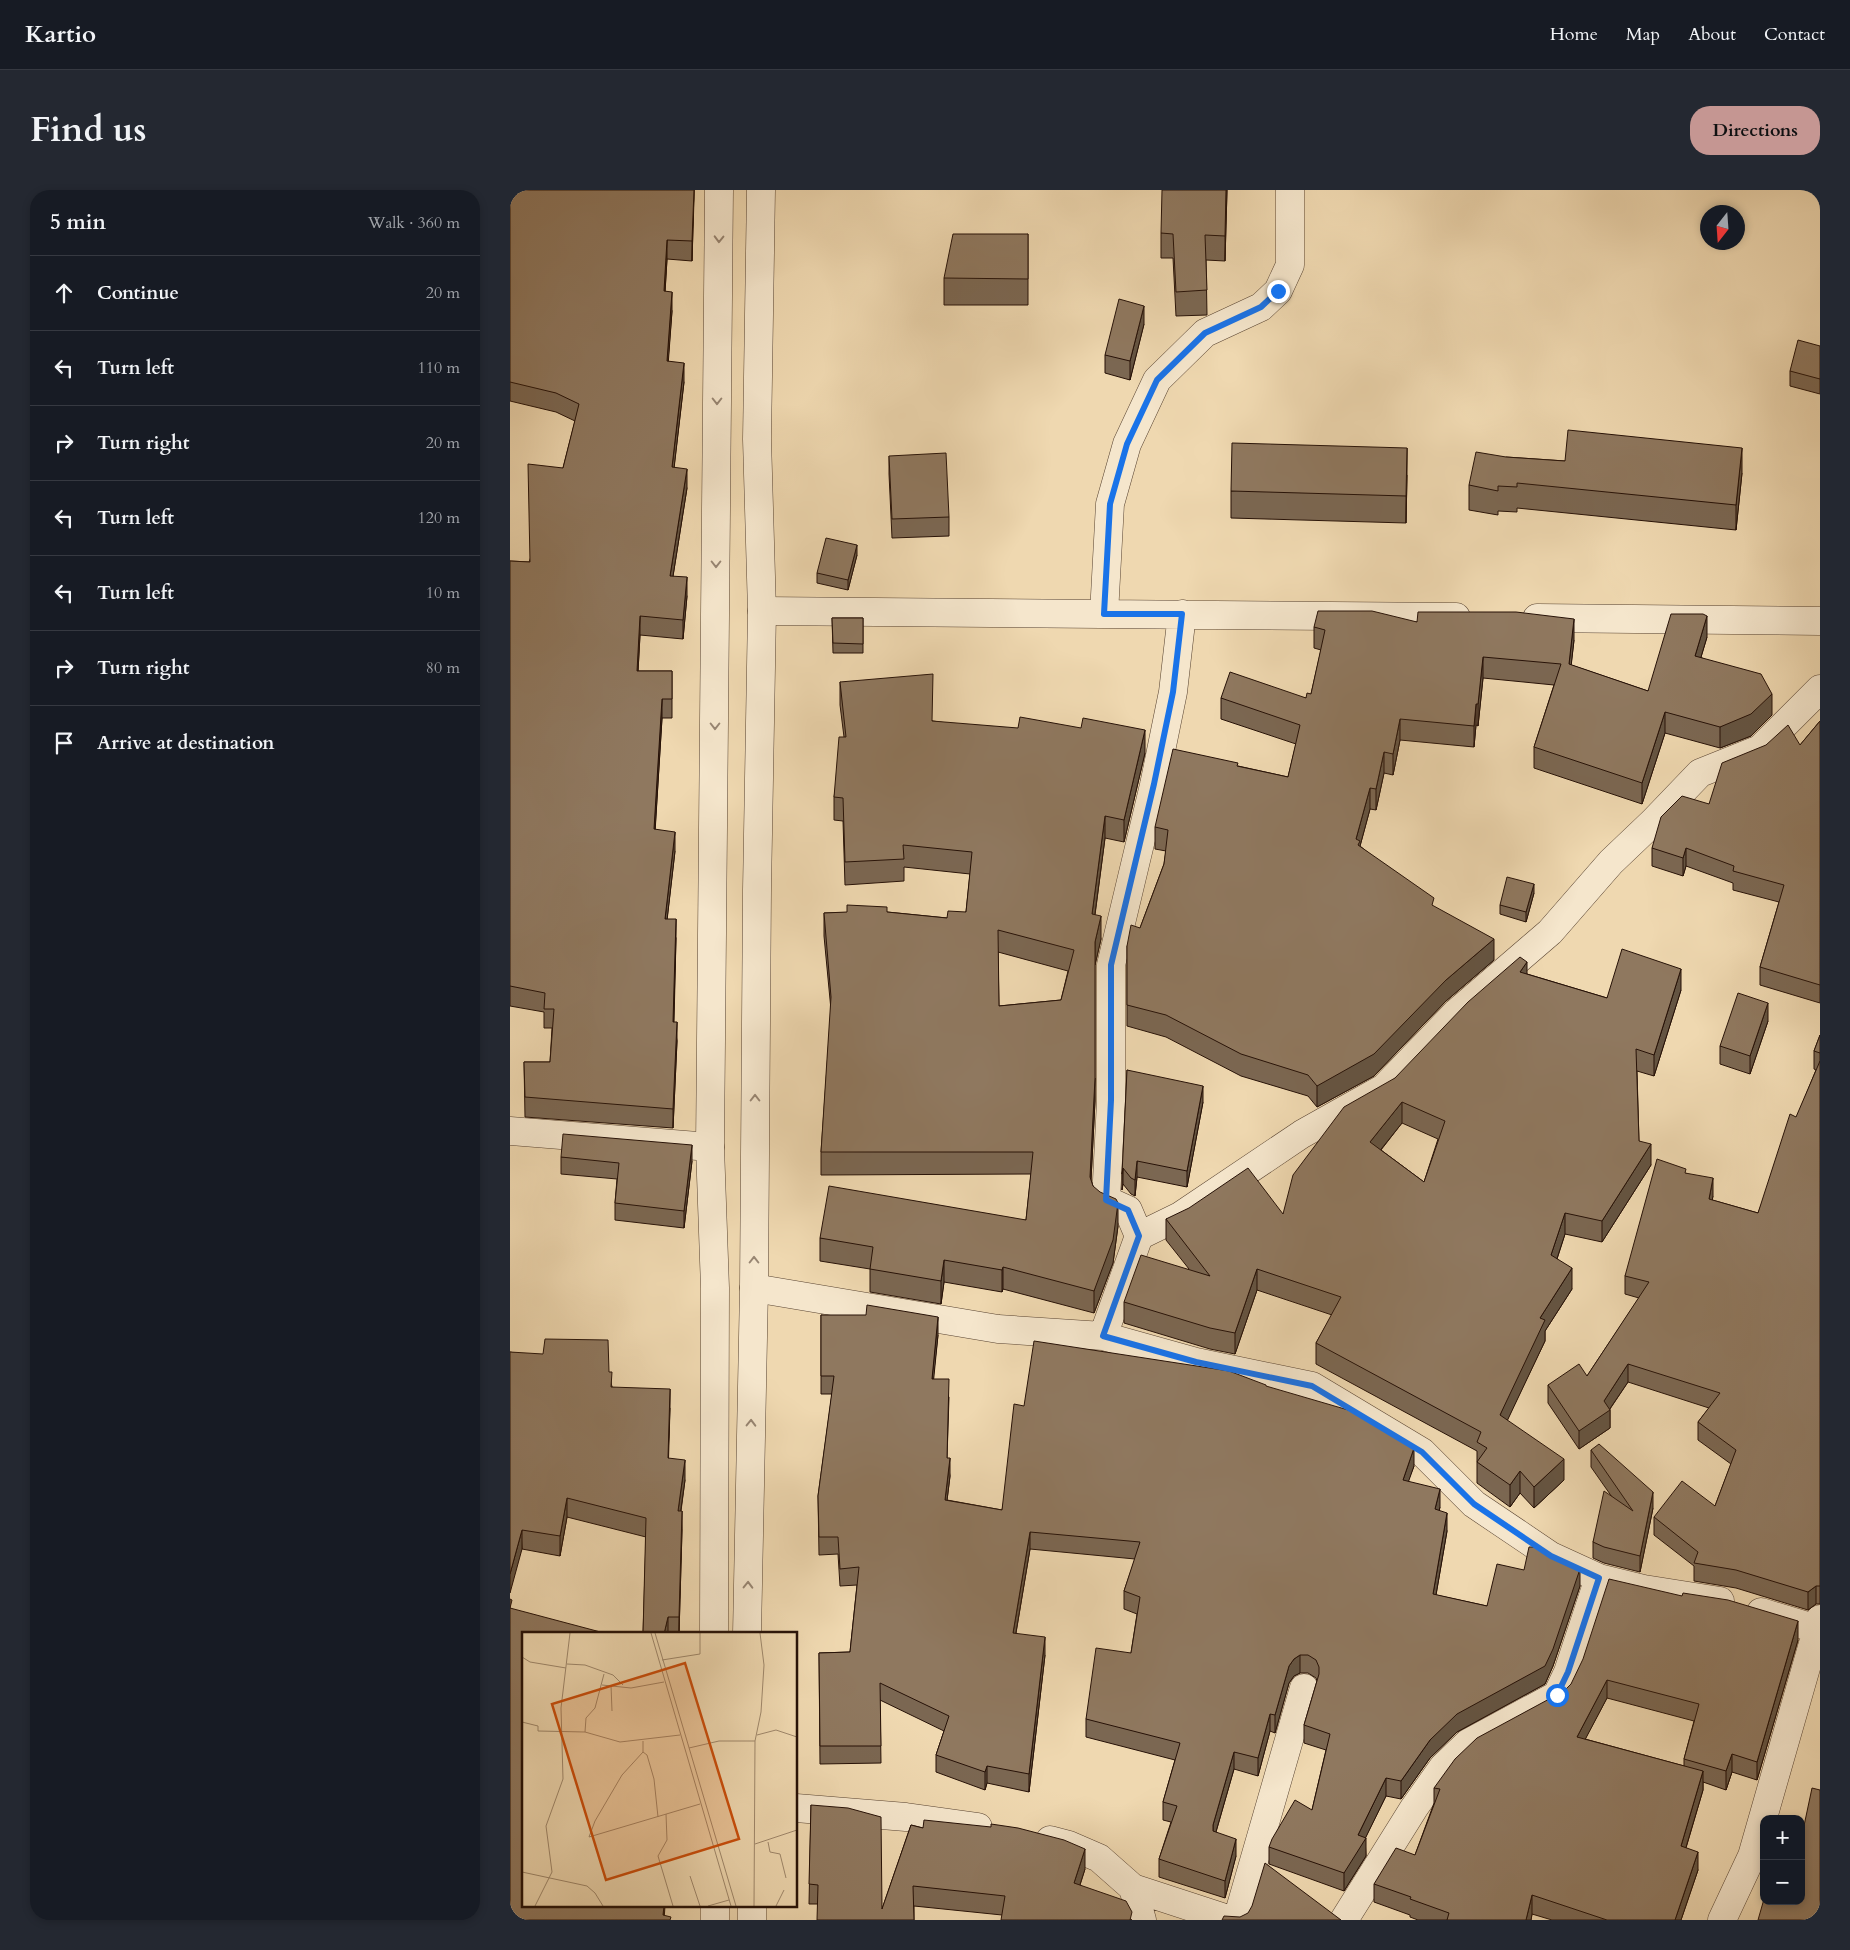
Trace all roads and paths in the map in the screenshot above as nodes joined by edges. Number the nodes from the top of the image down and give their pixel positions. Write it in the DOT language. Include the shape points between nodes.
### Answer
graph roads {
  1 [pos="719,190"];
  2 [pos="761,190"];
  3 [pos="1290,190"];
  4 [pos="762,611"];
  5 [pos="1104,614"];
  6 [pos="1182,614"];
  7 [pos="1483,618"];
  8 [pos="1513,618"];
  9 [pos="1820,621"];
  10 [pos="1820,689"];
  11 [pos="510,1131"];
  12 [pos="710,1147"];
  13 [pos="1139,1236"];
  14 [pos="754,1288"];
  15 [pos="1103,1336"];
  16 [pos="1599,1578"];
  17 [pos="1819,1626"];
  18 [pos="714,1632"];
  19 [pos="747,1632"];
  20 [pos="1304,1688"];
  21 [pos="798,1808"];
  22 [pos="1003,1830"];
  23 [pos="1031,1836"];
  24 [pos="1133,1888"];
  25 [pos="1142,1920"];
  26 [pos="1231,1920"];
  27 [pos="1237,1920"];
  28 [pos="1344,1920"];
  29 [pos="1722,1920"];
  1 -- 12 [label="street, one-way"];
  2 -- 4 [label="street" via="757,438"];
  3 -- 5 [label="street" via="1290,265 1278,291 1261,307 1205,333 1157,380 1127,444 1110,504"];
  4 -- 5 [label="street"];
  14 -- 4 [label="street, one-way" via="756,890"];
  5 -- 6 [label="street"];
  6 -- 7 [label="street"];
  6 -- 13 [label="street" via="1172,701 1111,965 1111,1100 1106,1200 1128,1210"];
  8 -- 9 [label="street"];
  10 -- 13 [label="street" via="1760,749 1700,773 1611,862 1550,932 1457,1012 1384,1088 1302,1134 1180,1216"];
  11 -- 12 [label="street"];
  12 -- 18 [label="street" via="715,1288"];
  13 -- 15 [label="street"];
  14 -- 15 [label="street" via="998,1328"];
  19 -- 14 [label="street, one-way"];
  15 -- 16 [label="street" via="1196,1362 1312,1386 1422,1452 1474,1504 1551,1556"];
  16 -- 17 [label="street" via="1732,1603"];
  16 -- 28 [label="street" via="1568,1672 1557,1695 1468,1743 1443,1767"];
  17 -- 29 [label="street" via="1752,1856"];
  20 -- 27 [label="street"];
  21 -- 22 [label="street" via="906,1817"];
  23 -- 24 [label="street" via="1069,1845 1099,1858"];
  24 -- 25 [label="street"];
  24 -- 26 [label="street"];
}
